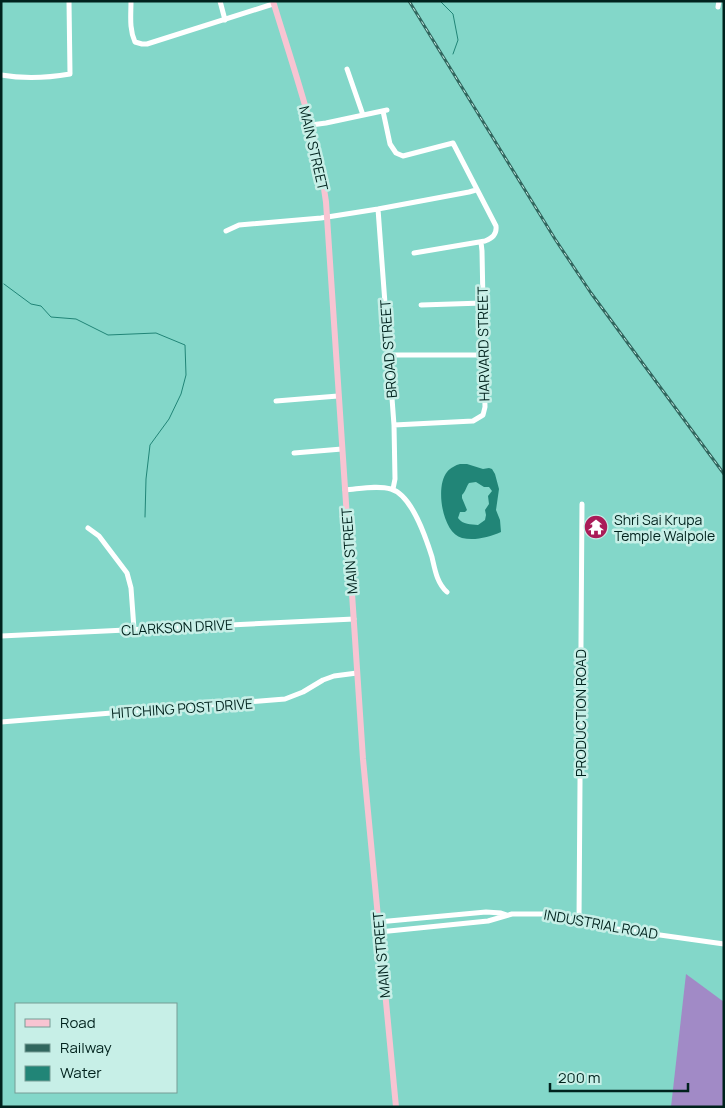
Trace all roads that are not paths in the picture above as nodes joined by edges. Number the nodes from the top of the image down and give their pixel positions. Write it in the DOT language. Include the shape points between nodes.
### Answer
graph roads {
  1 [pos="69,1"];
  2 [pos="131,1"];
  3 [pos="220,1"];
  4 [pos="273,2"];
  5 [pos="225,20"];
  6 [pos="346,69"];
  7 [pos="1,75"];
  8 [pos="363,115"];
  9 [pos="310,125"];
  10 [pos="476,190"];
  11 [pos="378,209"];
  12 [pos="327,218"];
  13 [pos="226,231"];
  14 [pos="481,242"];
  15 [pos="414,253"];
  16 [pos="483,303"];
  17 [pos="421,305"];
  18 [pos="484,354"];
  19 [pos="389,355"];
  20 [pos="338,396"];
  21 [pos="276,401"];
  22 [pos="394,425"];
  23 [pos="342,449"];
  24 [pos="294,453"];
  25 [pos="393,489"];
  26 [pos="345,490"];
  27 [pos="582,504"];
  28 [pos="88,528"];
  29 [pos="447,592"];
  30 [pos="354,619"];
  31 [pos="134,629"];
  32 [pos="1,636"];
  33 [pos="357,673"];
  34 [pos="1,722"];
  35 [pos="507,915"];
  36 [pos="378,922"];
  37 [pos="579,922"];
  38 [pos="379,932"];
  39 [pos="724,944"];
  40 [pos="396,1107"];
  1 -- 7 [label="street" via="70,74 41,78"];
  2 -- 5 [label="street" via="131,31 135,42 142,44"];
  3 -- 5 [label="street"];
  4 -- 5 [label="street"];
  4 -- 9 [label="main road, MAIN STREET"];
  6 -- 8 [label="street"];
  8 -- 9 [label="street"];
  8 -- 10 [label="street" via="385,110 390,144 396,154 403,156 453,143"];
  9 -- 12 [label="main road, MAIN STREET"];
  10 -- 11 [label="street"];
  10 -- 14 [label="street" via="496,232 491,239"];
  11 -- 12 [label="street"];
  11 -- 19 [label="street, BROAD STREET"];
  12 -- 13 [label="street" via="239,225"];
  12 -- 20 [label="main road, MAIN STREET"];
  14 -- 15 [label="street"];
  14 -- 16 [label="street, HARVARD STREET"];
  16 -- 17 [label="street"];
  16 -- 18 [label="street, HARVARD STREET"];
  18 -- 19 [label="street"];
  18 -- 22 [label="street, HARVARD STREET" via="483,415 473,421"];
  19 -- 22 [label="street, BROAD STREET"];
  20 -- 21 [label="street"];
  20 -- 23 [label="main road, MAIN STREET"];
  22 -- 25 [label="street, BROAD STREET"];
  23 -- 24 [label="street"];
  23 -- 26 [label="main road, MAIN STREET"];
  25 -- 26 [label="street"];
  25 -- 29 [label="street" via="407,502 417,519 440,584"];
  26 -- 30 [label="main road, MAIN STREET"];
  27 -- 37 [label="street, PRODUCTION ROAD"];
  28 -- 31 [label="street" via="99,536 126,573 131,588"];
  30 -- 31 [label="street, CLARKSON DRIVE"];
  30 -- 33 [label="main road, MAIN STREET"];
  31 -- 32 [label="street, CLARKSON DRIVE"];
  33 -- 34 [label="street, HITCHING POST DRIVE" via="328,678 284,699"];
  33 -- 36 [label="main road, MAIN STREET"];
  35 -- 36 [label="street, INDUSTRIAL ROAD" via="486,912"];
  35 -- 37 [label="street, INDUSTRIAL ROAD" via="548,914"];
  35 -- 38 [label="street, INDUSTRIAL ROAD" via="488,921"];
  36 -- 38 [label="main road, MAIN STREET"];
  37 -- 39 [label="street, INDUSTRIAL ROAD"];
  38 -- 40 [label="main road, MAIN STREET"];
}
